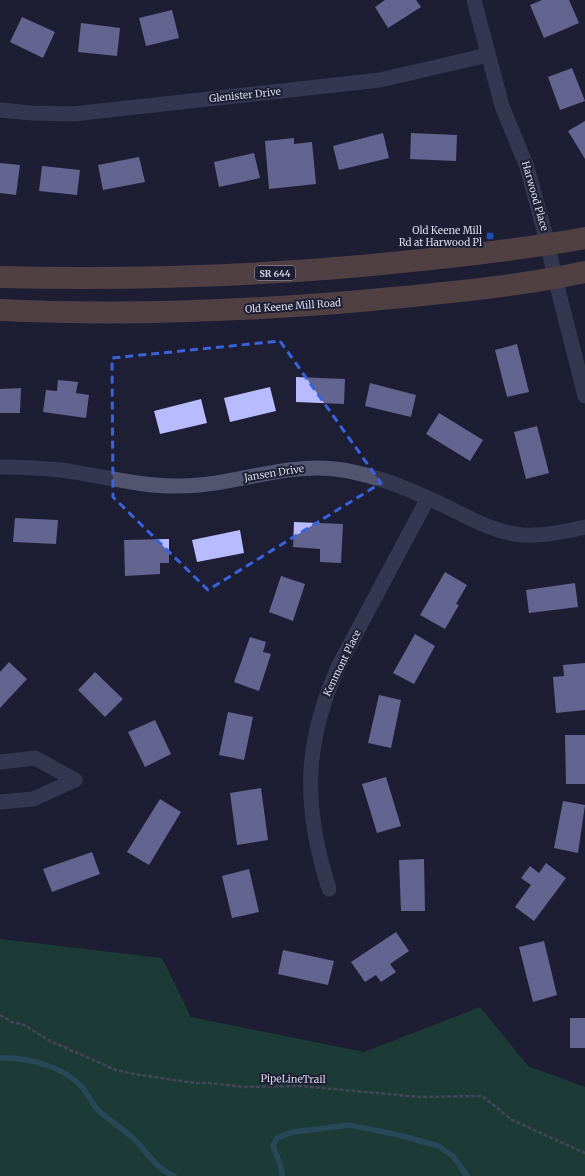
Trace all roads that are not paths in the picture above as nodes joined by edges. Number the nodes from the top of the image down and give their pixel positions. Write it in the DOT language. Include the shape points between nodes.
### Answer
graph roads {
  1 [pos="474,0"];
  2 [pos="488,55"];
  3 [pos="0,110"];
  4 [pos="585,238"];
  5 [pos="548,245"];
  6 [pos="585,272"];
  7 [pos="0,277"];
  8 [pos="555,278"];
  9 [pos="0,310"];
  10 [pos="585,396"];
  11 [pos="0,467"];
  12 [pos="428,498"];
  13 [pos="585,527"];
  14 [pos="0,762"];
  15 [pos="0,802"];
  16 [pos="329,889"];
  1 -- 2 [label="street, Harwood Place"];
  2 -- 3 [label="street, Glenister Drive" via="372,81 73,114 31,114"];
  2 -- 5 [label="street, Harwood Place" via="502,106 527,167"];
  4 -- 5 [label="main road, SR 644"];
  5 -- 7 [label="main road, SR 644" via="441,258 275,273 134,279"];
  5 -- 8 [label="street, Harwood Place"];
  6 -- 8 [label="main road, Old Keene Mill Road"];
  8 -- 9 [label="main road, Old Keene Mill Road" via="432,294 261,309 127,313"];
  8 -- 10 [label="street, Harwood Place"];
  11 -- 12 [label="street, Jansen Drive" via="60,470 135,484 179,486 213,484 286,469 335,469 372,475"];
  12 -- 13 [label="street, Jansen Drive" via="492,528 522,535 556,534"];
  12 -- 16 [label="street, Kenmont Place" via="338,666 317,720 311,756 310,799 322,866"];
  14 -- 15 [label="street" via="35,758 75,780 33,799"];
}
